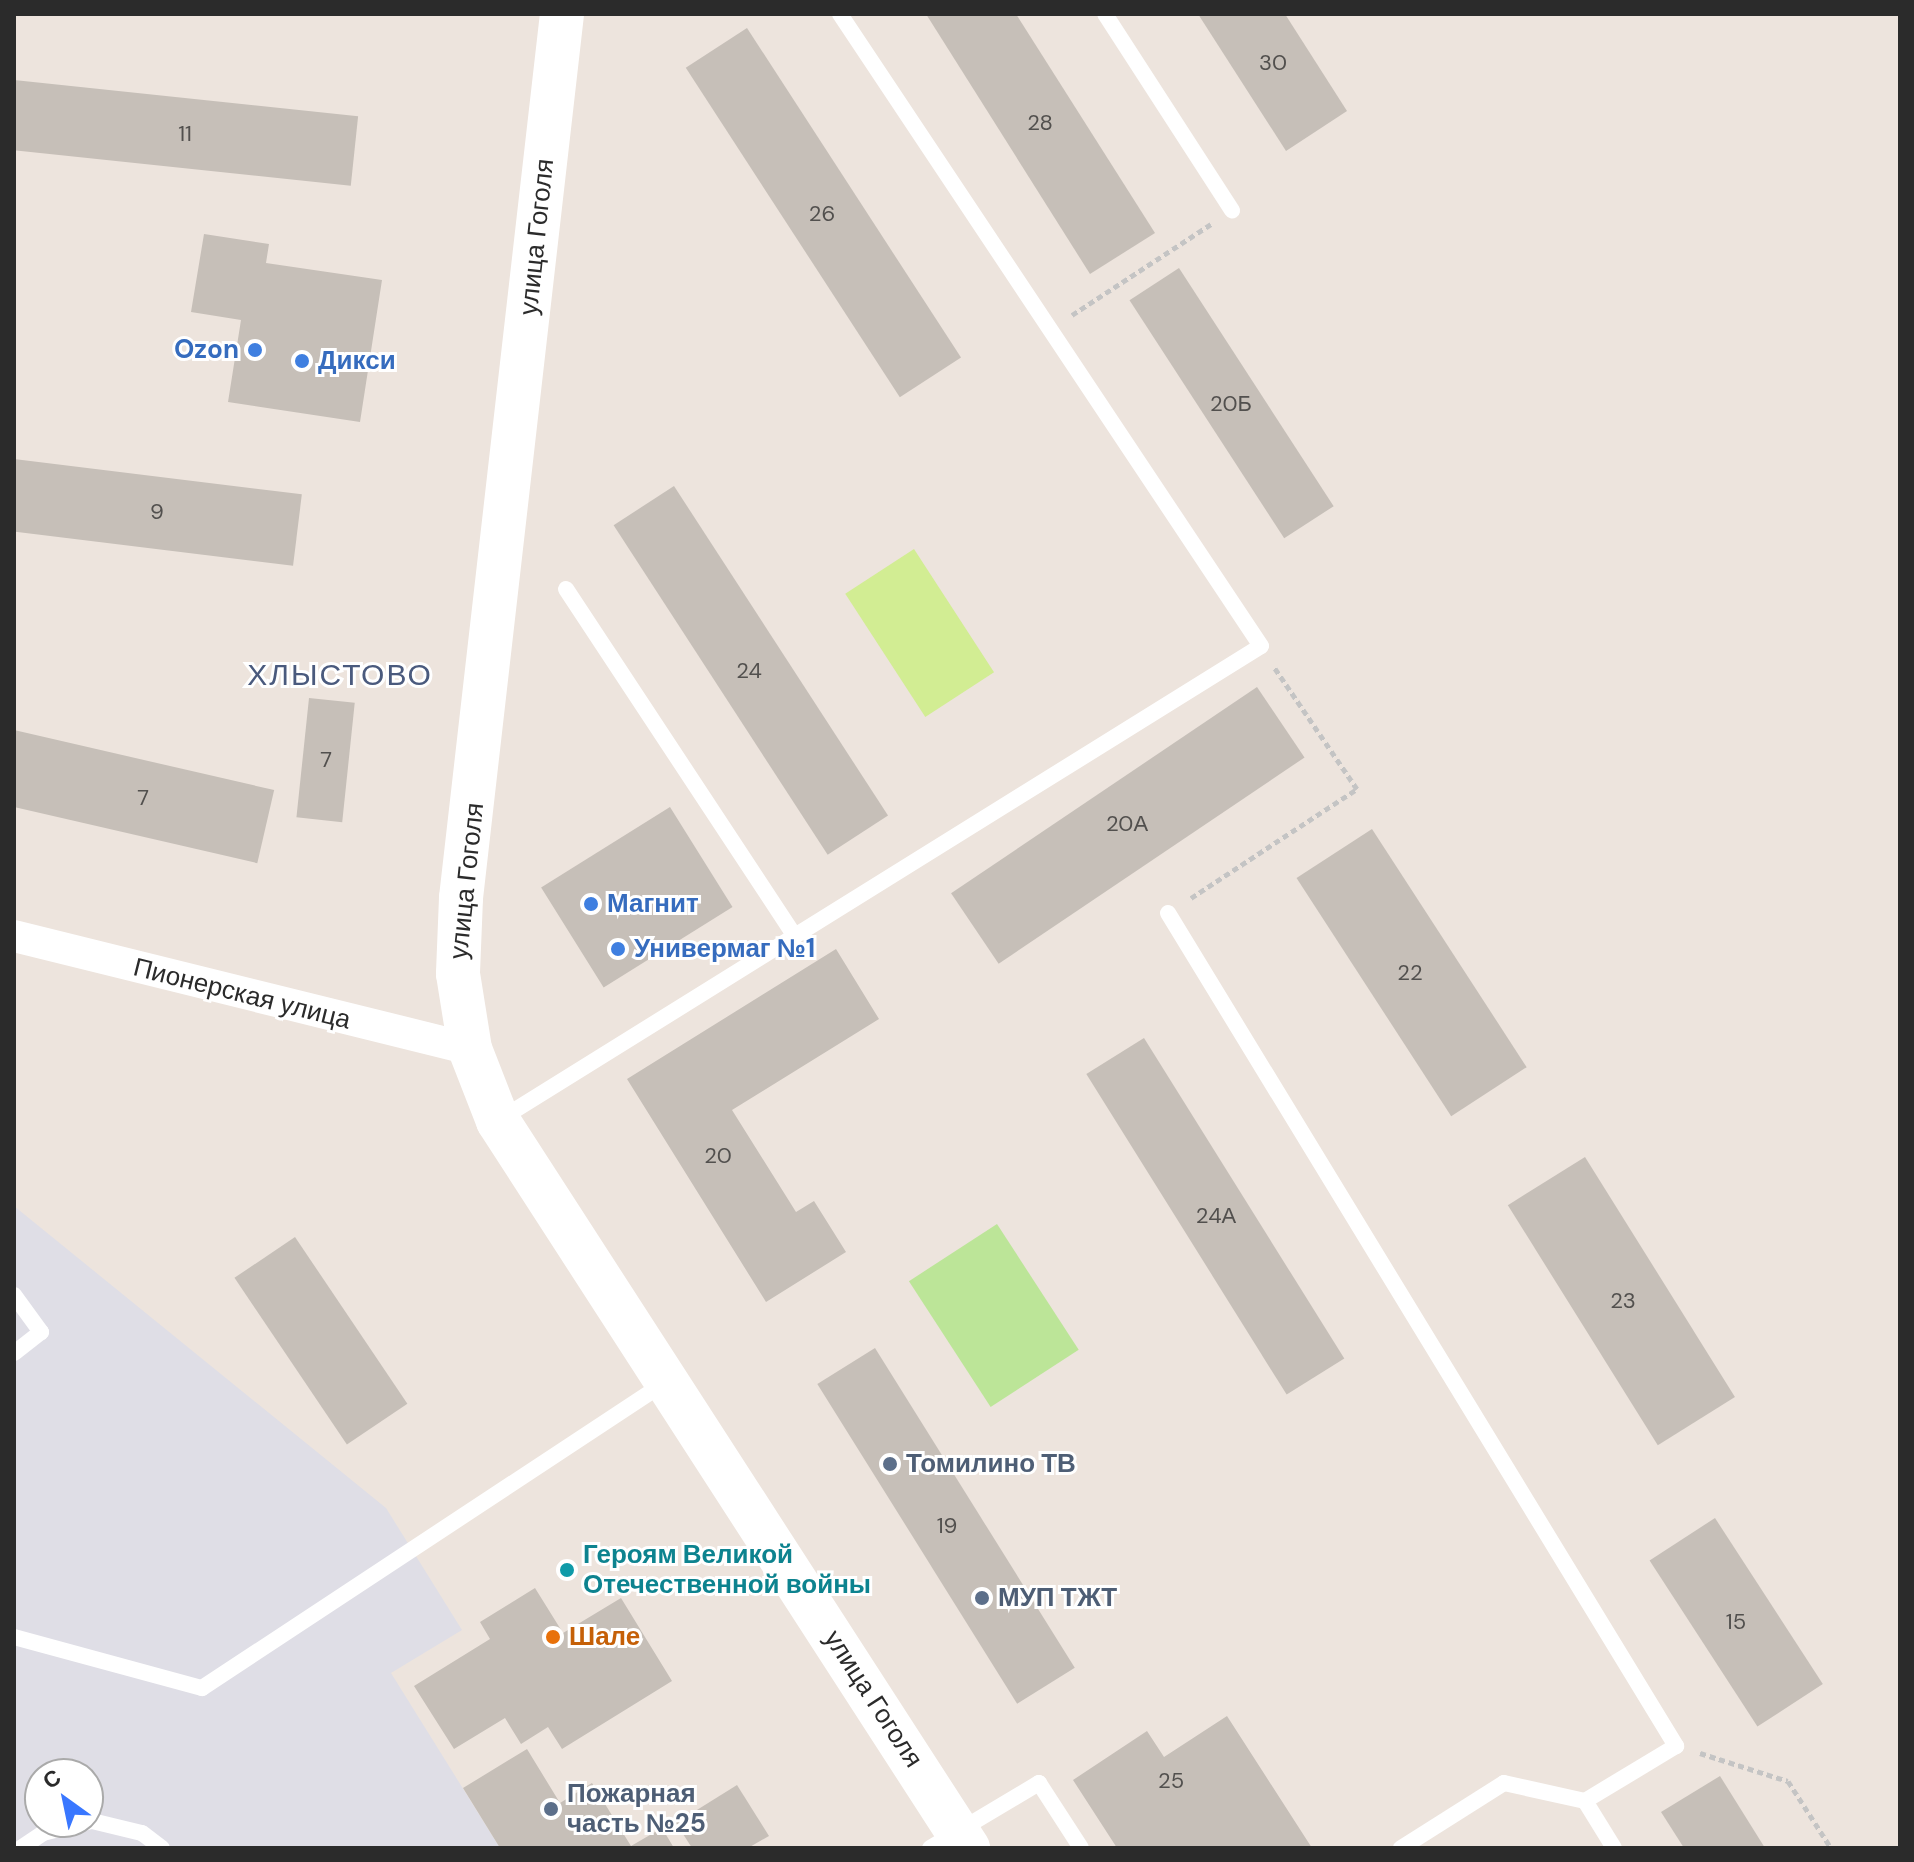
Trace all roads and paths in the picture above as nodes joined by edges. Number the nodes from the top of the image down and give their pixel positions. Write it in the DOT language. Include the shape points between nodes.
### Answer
graph roads {
  1 [pos="562,14"];
  2 [pos="840,14"];
  3 [pos="1105,14"];
  4 [pos="1232,210"];
  5 [pos="1050,329"];
  6 [pos="566,589"];
  7 [pos="1261,646"];
  8 [pos="1168,913"];
  9 [pos="14,936"];
  10 [pos="795,936"];
  11 [pos="470,1049"];
  12 [pos="498,1121"];
  13 [pos="14,1295"];
  14 [pos="14,1353"];
  15 [pos="668,1381"];
  16 [pos="14,1637"];
  17 [pos="1676,1746"];
  18 [pos="1585,1801"];
  19 [pos="952,1843"];
  20 [pos="21,1848"];
  21 [pos="162,1848"];
  22 [pos="1081,1848"];
  23 [pos="1401,1848"];
  24 [pos="1614,1848"];
  25 [pos="1831,1848"];
  1 -- 11 [label="street, улица Гоголя" via="461,898 458,974"];
  2 -- 5 [label="lane"];
  3 -- 4 [label="lane"];
  4 -- 5 [label="path"];
  5 -- 7 [label="lane"];
  6 -- 10 [label="lane"];
  7 -- 8 [label="path" via="1357,789"];
  7 -- 10 [label="lane"];
  8 -- 17 [label="lane"];
  9 -- 11 [label="street, Пионерская улица"];
  10 -- 12 [label="lane"];
  11 -- 12 [label="street, улица Гоголя"];
  12 -- 15 [label="street, улица Гоголя"];
  13 -- 14 [label="lane" via="41,1332"];
  15 -- 16 [label="lane" via="202,1688"];
  15 -- 19 [label="street, улица Гоголя"];
  17 -- 18 [label="lane"];
  17 -- 25 [label="path" via="1788,1781"];
  18 -- 23 [label="lane" via="1504,1783"];
  18 -- 24 [label="lane"];
  19 -- 22 [label="lane" via="1039,1783"];
  20 -- 21 [label="lane" via="43,1833 92,1821 142,1833"];
}
